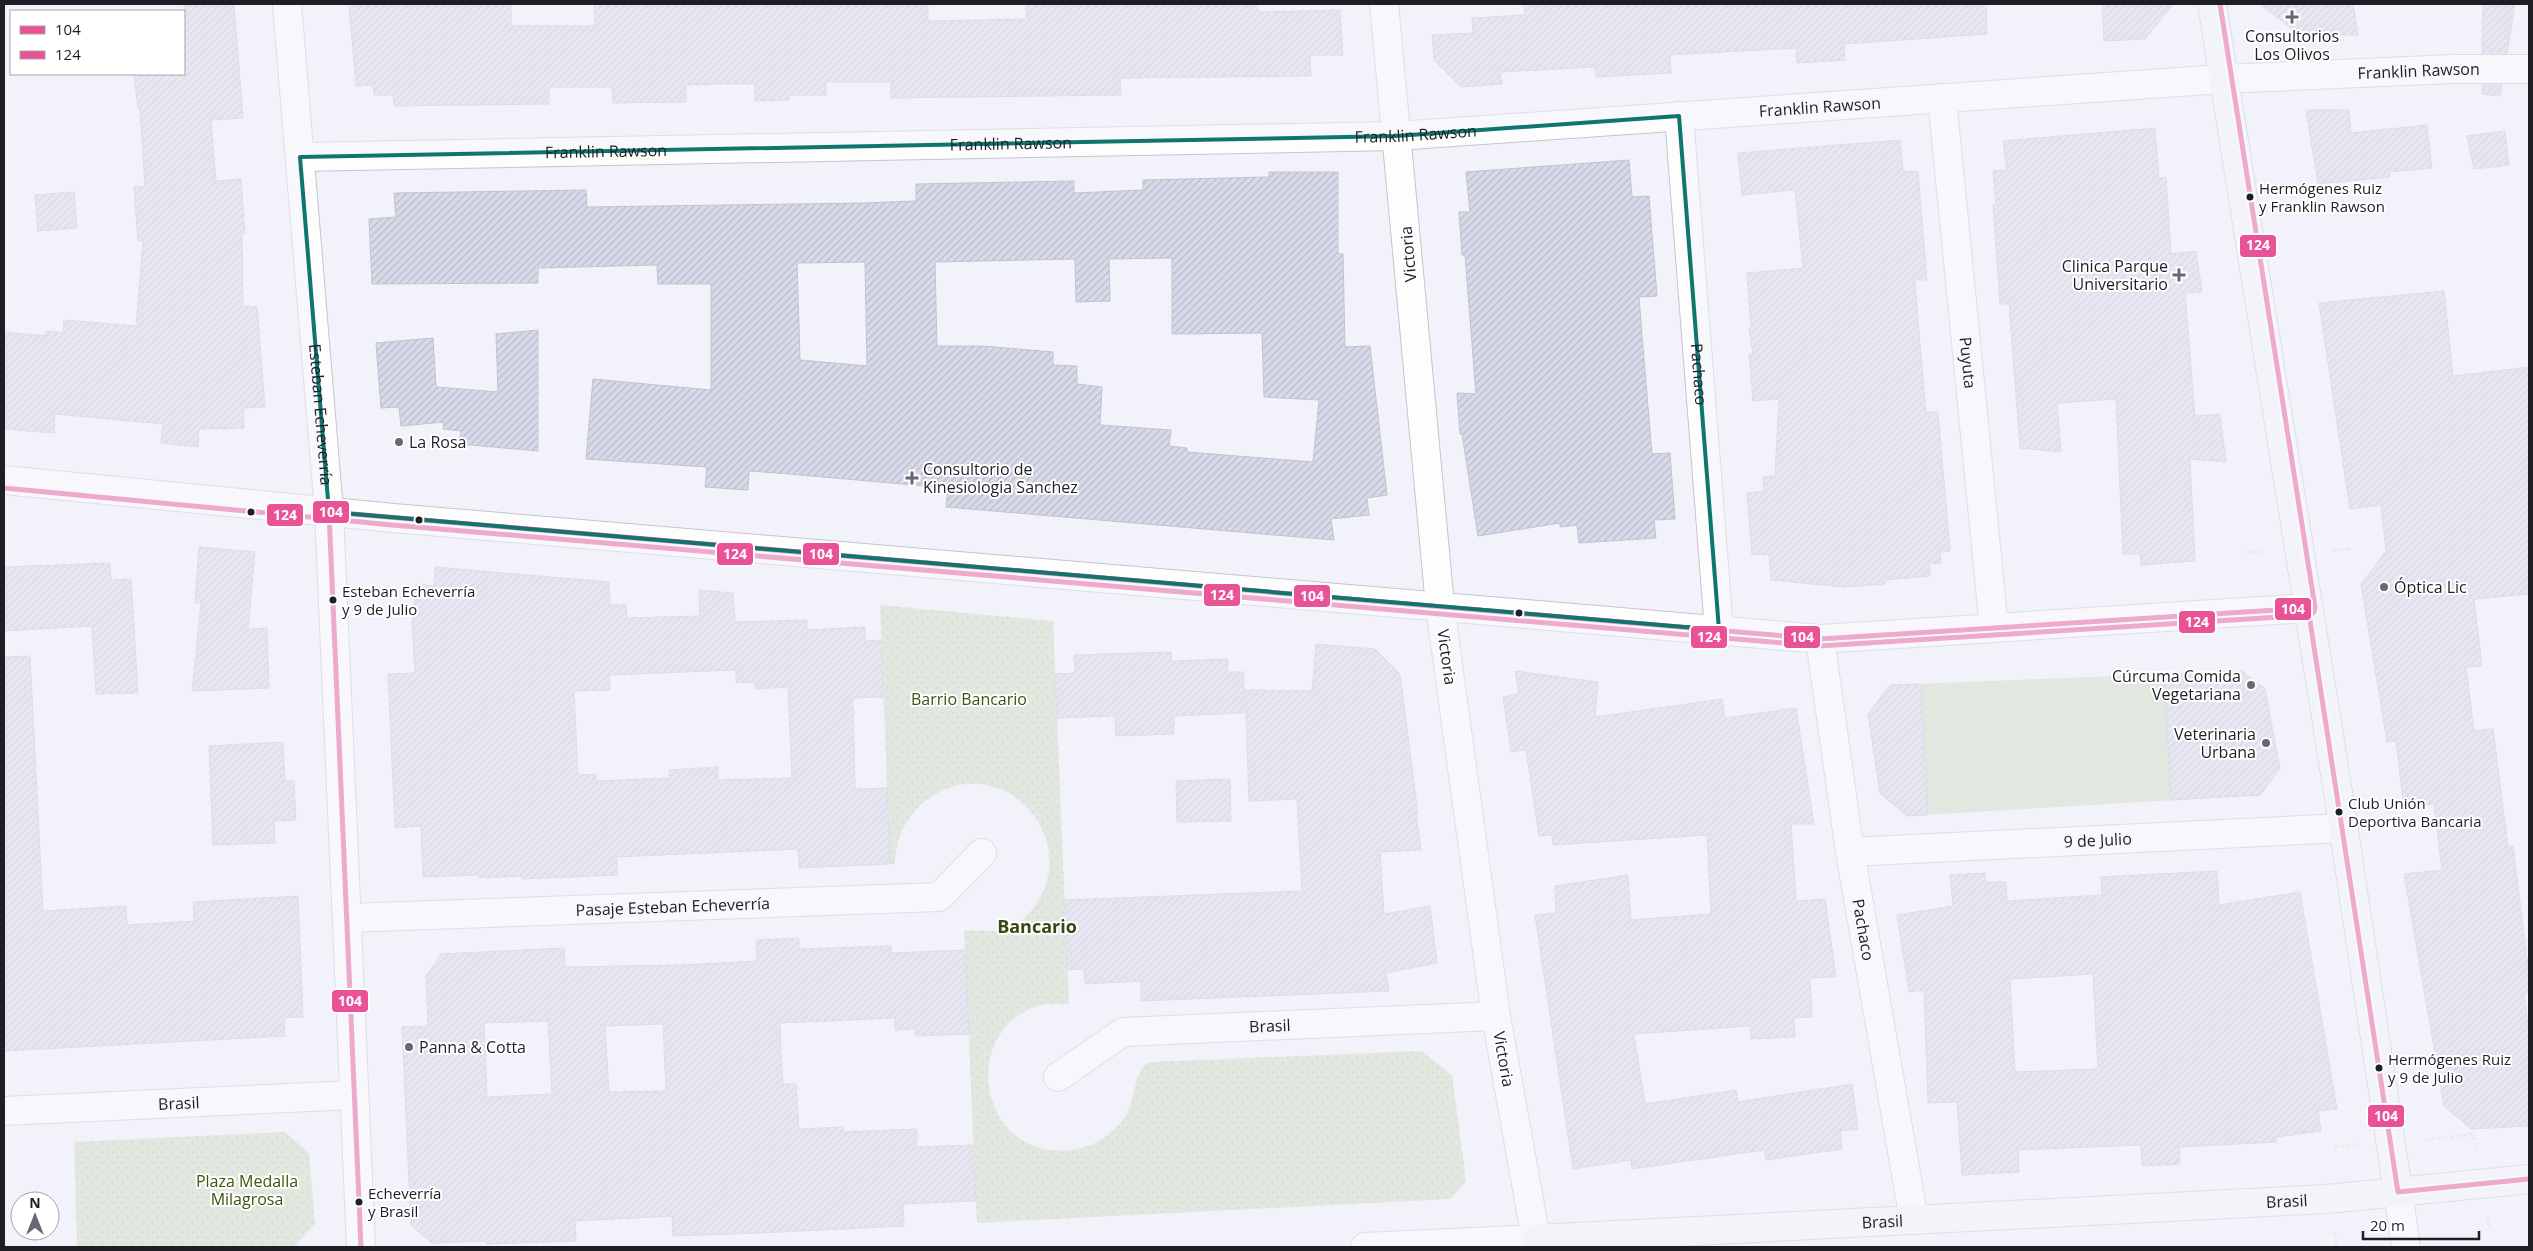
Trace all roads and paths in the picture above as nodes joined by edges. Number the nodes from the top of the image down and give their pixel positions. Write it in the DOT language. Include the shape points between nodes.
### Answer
graph roads {
  1 [pos="287,4"];
  2 [pos="1384,4"];
  3 [pos="2212,4"];
  4 [pos="2529,69"];
  5 [pos="2222,79"];
  6 [pos="1942,98"];
  7 [pos="1679,116"];
  8 [pos="1396,136"];
  9 [pos="300,157"];
  10 [pos="4,480"];
  11 [pos="330,512"];
  12 [pos="1440,606"];
  13 [pos="2308,608"];
  14 [pos="1994,628"];
  15 [pos="1718,630"];
  16 [pos="1820,639"];
  17 [pos="2344,828"];
  18 [pos="1850,852"];
  19 [pos="982,854"];
  20 [pos="346,918"];
  21 [pos="1496,1016"];
  22 [pos="1058,1077"];
  23 [pos="354,1095"];
  24 [pos="4,1111"];
  25 [pos="2529,1179"];
  26 [pos="2398,1192"];
  27 [pos="1914,1220"];
  28 [pos="1537,1243"];
  29 [pos="361,1247"];
  30 [pos="1366,1247"];
  31 [pos="2406,1247"];
  1 -- 9 [label="street, Esteban Echeverría"];
  2 -- 8 [label="street, Victoria"];
  3 -- 5 [label="street"];
  4 -- 5 [label="street, Franklin Rawson" via="2444,69"];
  5 -- 6 [label="street, Franklin Rawson"];
  5 -- 13 [label="street"];
  6 -- 7 [label="street, Franklin Rawson"];
  6 -- 14 [label="street, Puyuta"];
  7 -- 8 [label="street, Franklin Rawson"];
  7 -- 15 [label="street, Pachaco"];
  8 -- 9 [label="street, Franklin Rawson"];
  8 -- 12 [label="street, Victoria"];
  9 -- 11 [label="street, Esteban Echeverría"];
  10 -- 11 [label="street"];
  11 -- 12 [label="street"];
  11 -- 20 [label="street, Esteban Echeverría"];
  12 -- 15 [label="street"];
  12 -- 21 [label="street, Victoria"];
  13 -- 14 [label="street"];
  13 -- 17 [label="street"];
  14 -- 16 [label="street"];
  15 -- 16 [label="street"];
  16 -- 18 [label="street, Pachaco"];
  17 -- 18 [label="street, 9 de Julio"];
  17 -- 26 [label="street"];
  18 -- 27 [label="street, Pachaco"];
  19 -- 20 [label="street, Pasaje Esteban Echeverría" via="939,897"];
  20 -- 23 [label="street, Esteban Echeverría"];
  21 -- 22 [label="street, Brasil" via="1123,1032"];
  21 -- 28 [label="street, Victoria"];
  23 -- 24 [label="street, Brasil"];
  23 -- 29 [label="street, Esteban Echeverría"];
  25 -- 26 [label="street"];
  26 -- 27 [label="street, Brasil" via="2327,1200"];
  26 -- 31 [label="street"];
  27 -- 28 [label="street, Brasil"];
  28 -- 30 [label="street, Brasil"];
}
